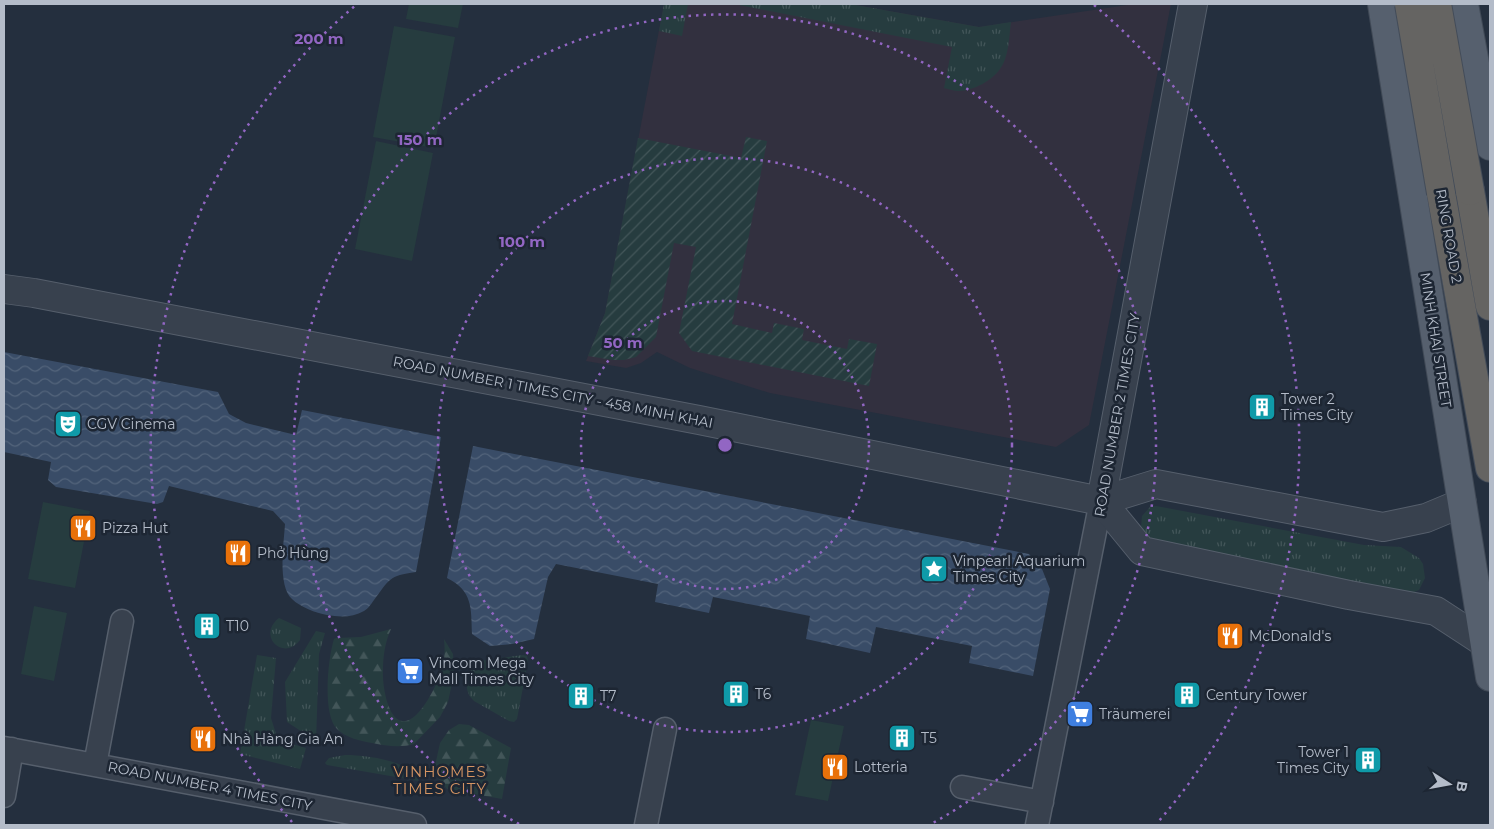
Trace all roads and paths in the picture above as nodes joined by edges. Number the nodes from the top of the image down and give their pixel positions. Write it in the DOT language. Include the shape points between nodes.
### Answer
graph roads {
  1 [pos="1193,4"];
  2 [pos="1382,4"];
  3 [pos="1409,4"];
  4 [pos="1437,4"];
  5 [pos="1464,4"];
  6 [pos="1470,33"];
  7 [pos="1390,49"];
  8 [pos="1490,146"];
  9 [pos="4,289"];
  10 [pos="1490,306"];
  11 [pos="1490,468"];
  12 [pos="1101,501"];
  13 [pos="1462,503"];
  14 [pos="122,621"];
  15 [pos="1485,643"];
  16 [pos="1490,677"];
  17 [pos="665,729"];
  18 [pos="8,749"];
  19 [pos="95,765"];
  20 [pos="962,787"];
  21 [pos="4,796"];
  22 [pos="1042,802"];
  23 [pos="416,825"];
  24 [pos="646,825"];
  25 [pos="1037,825"];
  1 -- 12 [label="street, ROAD NUMBER 2 TIMES CITY"];
  2 -- 7 [label="main road, MINH KHAI STREET"];
  3 -- 11 [label="highway, RING ROAD 2, bridge"];
  4 -- 10 [label="highway, RING ROAD 2, bridge"];
  5 -- 6 [label="main road"];
  6 -- 7 [label="main road"];
  6 -- 8 [label="main road"];
  7 -- 13 [label="main road, MINH KHAI STREET"];
  9 -- 12 [label="street, ROAD NUMBER 1 TIMES CITY - 458 MINH KHAI" via="675,415"];
  12 -- 13 [label="street, ROAD NUMBER 1 TIMES CITY - 458 MINH KHAI" via="1156,484 1383,528 1426,518"];
  12 -- 15 [label="street" via="1142,551 1436,611"];
  12 -- 22 [label="street, ROAD NUMBER 2 TIMES CITY"];
  13 -- 15 [label="main road, MINH KHAI STREET"];
  14 -- 19 [label="street"];
  15 -- 16 [label="main road, MINH KHAI STREET"];
  17 -- 24 [label="street"];
  18 -- 19 [label="street, ROAD NUMBER 4 TIMES CITY"];
  18 -- 21 [label="street"];
  19 -- 23 [label="street, ROAD NUMBER 4 TIMES CITY"];
  20 -- 22 [label="street"];
  22 -- 25 [label="street, ROAD NUMBER 2 TIMES CITY"];
}
